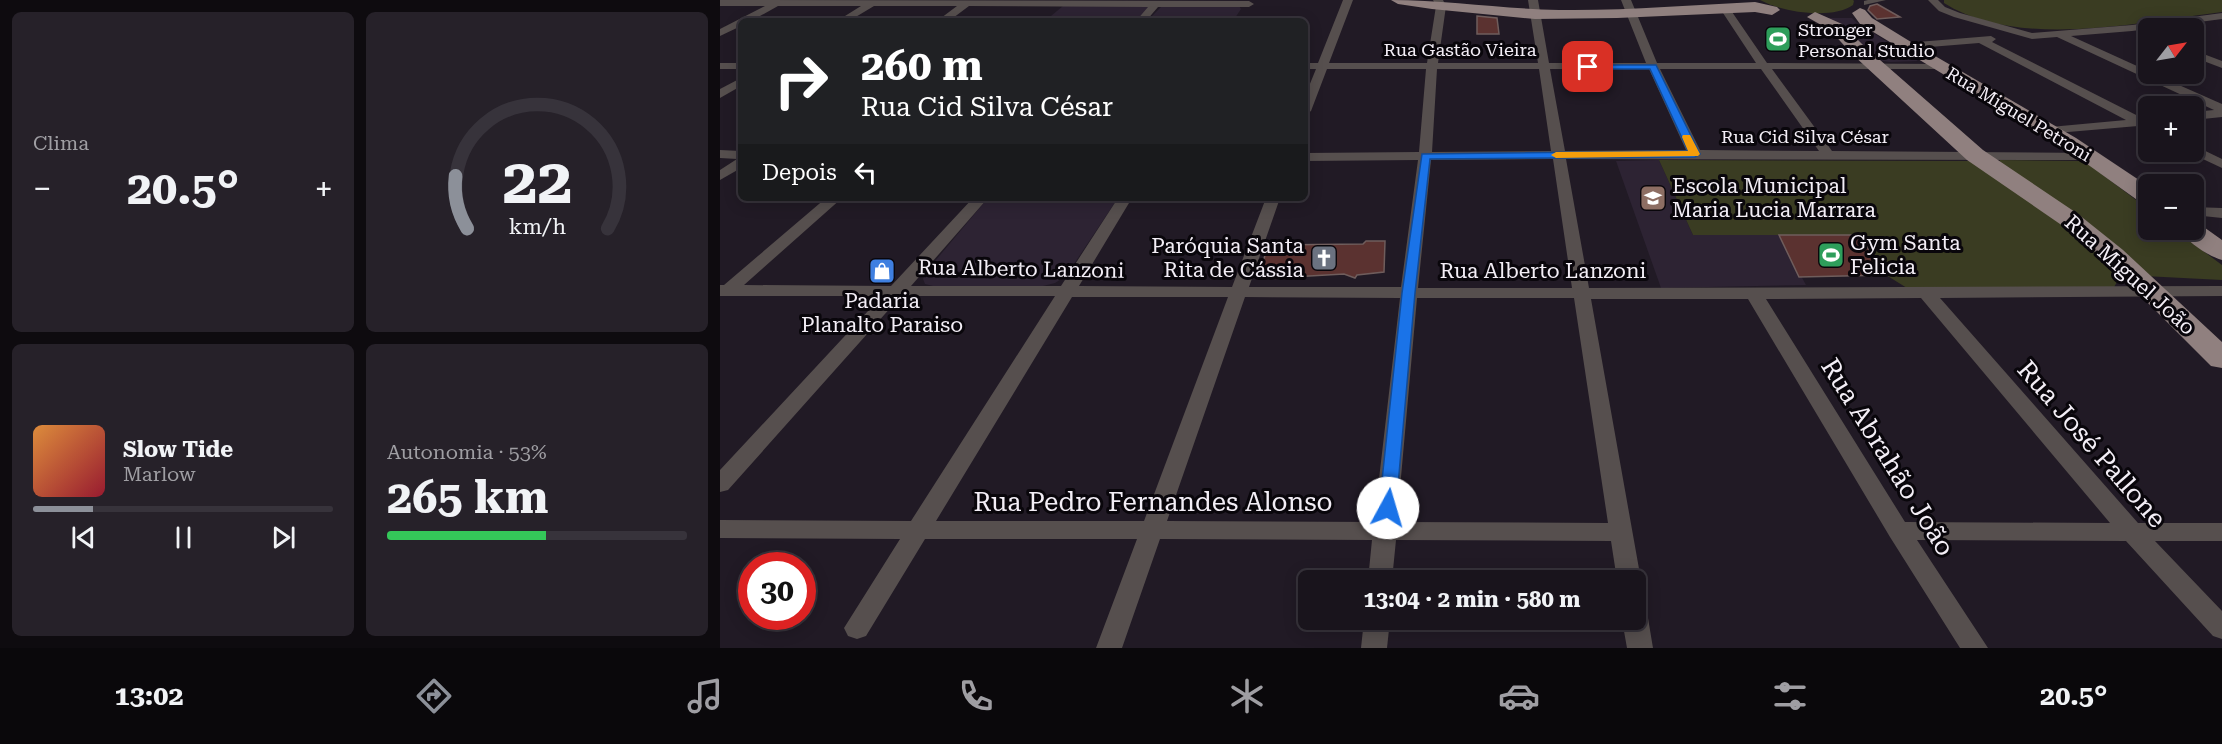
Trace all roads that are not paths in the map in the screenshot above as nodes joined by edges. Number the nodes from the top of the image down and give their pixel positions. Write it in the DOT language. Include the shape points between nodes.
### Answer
graph roads {
  1 [pos="1348,0"];
  2 [pos="1398,0"];
  3 [pos="1739,0"];
  4 [pos="1752,0"];
  5 [pos="1933,0"];
  6 [pos="781,2"];
  7 [pos="875,2"];
  8 [pos="970,2"];
  9 [pos="1158,2"];
  10 [pos="1441,2"];
  11 [pos="720,3"];
  12 [pos="1718,3"];
  13 [pos="1059,4"];
  14 [pos="1868,4"];
  15 [pos="1249,6"];
  16 [pos="1629,6"];
  17 [pos="1534,7"];
  18 [pos="1772,10"];
  19 [pos="1047,15"];
  20 [pos="1802,15"];
  21 [pos="2222,16"];
  22 [pos="750,18"];
  23 [pos="847,18"];
  24 [pos="946,18"];
  25 [pos="1144,18"];
  26 [pos="2204,18"];
  27 [pos="2204,22"];
  28 [pos="738,24"];
  29 [pos="2138,27"];
  30 [pos="2132,28"];
  31 [pos="2222,29"];
  32 [pos="1998,30"];
  33 [pos="2138,30"];
  34 [pos="720,33"];
  35 [pos="2057,34"];
  36 [pos="1981,40"];
  37 [pos="1905,46"];
  38 [pos="2204,58"];
  39 [pos="2222,65"];
  40 [pos="720,66"];
  41 [pos="738,66"];
  42 [pos="1308,66"];
  43 [pos="1321,66"];
  44 [pos="1764,66"];
  45 [pos="1877,66"];
  46 [pos="1939,66"];
  47 [pos="1432,67"];
  48 [pos="1544,67"];
  49 [pos="1653,67"];
  50 [pos="738,83"];
  51 [pos="720,94"];
  52 [pos="1308,103"];
  53 [pos="2222,111"];
  54 [pos="2204,114"];
  55 [pos="2138,119"];
  56 [pos="2138,124"];
  57 [pos="2050,131"];
  58 [pos="720,154"];
  59 [pos="738,154"];
  60 [pos="1695,154"];
  61 [pos="1828,154"];
  62 [pos="1559,155"];
  63 [pos="1975,155"];
  64 [pos="2204,155"];
  65 [pos="1425,156"];
  66 [pos="2090,156"];
  67 [pos="1308,157"];
  68 [pos="738,164"];
  69 [pos="2222,164"];
  70 [pos="720,176"];
  71 [pos="2138,190"];
  72 [pos="831,201"];
  73 [pos="978,201"];
  74 [pos="1123,201"];
  75 [pos="1272,201"];
  76 [pos="2204,212"];
  77 [pos="2222,213"];
  78 [pos="2204,239"];
  79 [pos="2222,252"];
  80 [pos="895,290"];
  81 [pos="2150,291"];
  82 [pos="2222,291"];
  83 [pos="723,292"];
  84 [pos="1925,292"];
  85 [pos="1068,293"];
  86 [pos="1238,293"];
  87 [pos="1409,293"];
  88 [pos="1583,293"];
  89 [pos="1754,294"];
  90 [pos="2222,359"];
  91 [pos="720,484"];
  92 [pos="720,530"];
  93 [pos="917,530"];
  94 [pos="1898,531"];
  95 [pos="2132,531"];
  96 [pos="1152,532"];
  97 [pos="1385,532"];
  98 [pos="1622,532"];
  99 [pos="2222,532"];
  100 [pos="1381,570"];
  101 [pos="1628,570"];
  102 [pos="857,628"];
  103 [pos="2222,628"];
  104 [pos="1376,630"];
  105 [pos="1637,630"];
  106 [pos="1109,648"];
  107 [pos="1374,648"];
  108 [pos="1640,648"];
  109 [pos="1975,648"];
  1 -- 43 [label="street"];
  2 -- 10 [label="main road"];
  3 -- 12 [label="main road"];
  4 -- 18 [label="main road"];
  5 -- 32 [label="street" via="1942,9"];
  6 -- 7 [label="street"];
  6 -- 11 [label="street"];
  6 -- 22 [label="street"];
  7 -- 8 [label="street"];
  7 -- 23 [label="street"];
  8 -- 13 [label="street"];
  8 -- 24 [label="street"];
  9 -- 13 [label="street"];
  9 -- 15 [label="street"];
  9 -- 25 [label="street"];
  10 -- 17 [label="main road"];
  10 -- 47 [label="street"];
  12 -- 16 [label="main road"];
  12 -- 18 [label="main road"];
  12 -- 44 [label="street"];
  13 -- 19 [label="street"];
  14 -- 20 [label="main road"];
  14 -- 37 [label="main road, Rua Miguel Petroni" via="1866,21"];
  16 -- 17 [label="main road"];
  16 -- 49 [label="street"];
  17 -- 48 [label="street"];
  18 -- 20 [label="main road"];
  20 -- 45 [label="main road, Rua Miguel João" via="1836,27"];
  21 -- 26 [label="street"];
  27 -- 31 [label="street"];
  28 -- 34 [label="street"];
  29 -- 30 [label="street"];
  30 -- 33 [label="street"];
  30 -- 35 [label="street"];
  32 -- 35 [label="street"];
  32 -- 35 [label="street" via="2032,36"];
  32 -- 36 [label="street"];
  35 -- 53 [label="street"];
  36 -- 37 [label="street"];
  36 -- 55 [label="street"];
  37 -- 46 [label="main road, Rua Miguel Petroni"];
  38 -- 39 [label="street"];
  40 -- 41 [label="street"];
  42 -- 43 [label="street, Rua Gastão Vieira"];
  43 -- 47 [label="street, Rua Gastão Vieira"];
  43 -- 52 [label="street"];
  44 -- 45 [label="street, Rua Gastão Vieira"];
  44 -- 49 [label="street, Rua Gastão Vieira"];
  44 -- 61 [label="street"];
  45 -- 46 [label="street, Rua Gastão Vieira"];
  45 -- 63 [label="main road, Rua Miguel João"];
  46 -- 57 [label="main road, Rua Miguel Petroni"];
  47 -- 48 [label="street, Rua Gastão Vieira"];
  47 -- 65 [label="street"];
  48 -- 49 [label="street, Rua Gastão Vieira"];
  48 -- 62 [label="street"];
  49 -- 60 [label="street"];
  50 -- 51 [label="street"];
  53 -- 54 [label="street"];
  56 -- 57 [label="street"];
  57 -- 66 [label="main road, Rua Miguel Petroni"];
  58 -- 59 [label="street"];
  60 -- 61 [label="street, Rua Cid Silva César"];
  60 -- 62 [label="street, Rua Cid Silva César"];
  61 -- 63 [label="street, Rua Cid Silva César"];
  62 -- 65 [label="street, Rua Cid Silva César"];
  62 -- 88 [label="street"];
  63 -- 66 [label="street, Rua Cid Silva César"];
  63 -- 81 [label="main road, Rua Miguel João" via="2068,219 2114,255"];
  64 -- 69 [label="street"];
  65 -- 67 [label="street, Rua Cid Silva César"];
  65 -- 87 [label="street"];
  66 -- 71 [label="main road, Rua Miguel Petroni"];
  68 -- 70 [label="street"];
  72 -- 83 [label="street"];
  73 -- 80 [label="street"];
  74 -- 85 [label="street"];
  75 -- 86 [label="street"];
  76 -- 77 [label="street"];
  78 -- 79 [label="main road"];
  80 -- 83 [label="street, Rua Alberto Lanzoni"];
  80 -- 85 [label="street, Rua Alberto Lanzoni"];
  80 -- 91 [label="street"];
  81 -- 82 [label="street, Rua Alberto Lanzoni"];
  81 -- 84 [label="street, Rua Alberto Lanzoni"];
  81 -- 90 [label="main road, Rua Miguel João"];
  84 -- 89 [label="street, Rua Alberto Lanzoni"];
  84 -- 95 [label="street, Rua José Pallone"];
  85 -- 86 [label="street, Rua Alberto Lanzoni"];
  85 -- 93 [label="street"];
  86 -- 87 [label="street, Rua Alberto Lanzoni"];
  86 -- 96 [label="street"];
  87 -- 88 [label="street, Rua Alberto Lanzoni"];
  87 -- 97 [label="street"];
  88 -- 89 [label="street, Rua Alberto Lanzoni"];
  88 -- 98 [label="street"];
  89 -- 94 [label="street, Rua Abrahão João"];
  92 -- 93 [label="street, Rua Pedro Fernandes Alonso"];
  93 -- 96 [label="street, Rua Pedro Fernandes Alonso"];
  93 -- 102 [label="street"];
  94 -- 95 [label="street"];
  94 -- 109 [label="street, Rua Abrahão João"];
  95 -- 99 [label="street"];
  95 -- 103 [label="street, Rua José Pallone"];
  96 -- 97 [label="street, Rua Pedro Fernandes Alonso"];
  96 -- 106 [label="street"];
  97 -- 98 [label="street, Rua Pedro Fernandes Alonso"];
  97 -- 100 [label="street"];
  98 -- 101 [label="street"];
  104 -- 107 [label="street"];
  105 -- 108 [label="street"];
}
